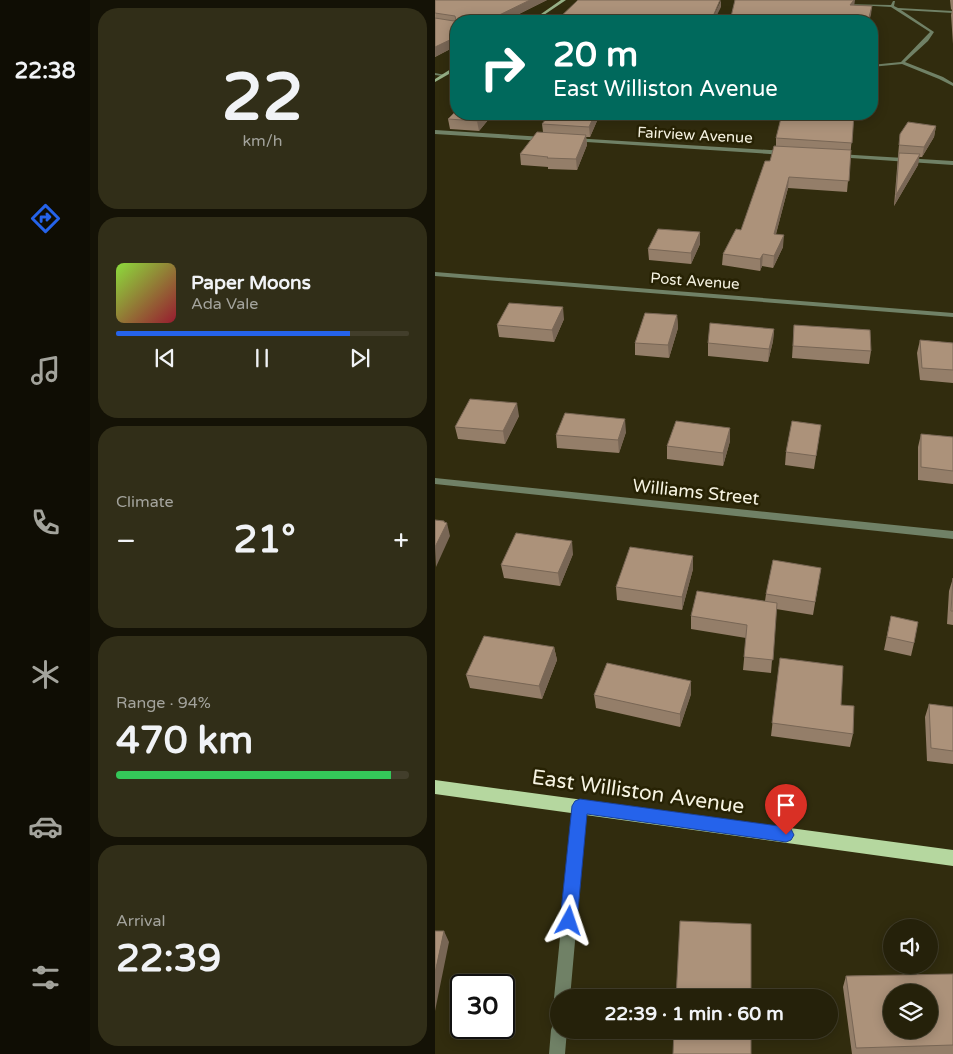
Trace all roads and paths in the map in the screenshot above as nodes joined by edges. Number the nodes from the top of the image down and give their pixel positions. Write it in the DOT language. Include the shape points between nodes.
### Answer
graph roads {
  1 [pos="564,0"];
  2 [pos="894,0"];
  3 [pos="835,3"];
  4 [pos="894,8"];
  5 [pos="953,12"];
  6 [pos="542,15"];
  7 [pos="902,63"];
  8 [pos="878,65"];
  9 [pos="450,71"];
  10 [pos="435,74"];
  11 [pos="443,75"];
  12 [pos="435,81"];
  13 [pos="953,85"];
  14 [pos="435,132"];
  15 [pos="551,139"];
  16 [pos="570,140"];
  17 [pos="796,154"];
  18 [pos="835,156"];
  19 [pos="953,163"];
  20 [pos="435,274"];
  21 [pos="953,315"];
  22 [pos="435,481"];
  23 [pos="953,535"];
  24 [pos="435,787"];
  25 [pos="580,806"];
  26 [pos="953,858"];
  27 [pos="563,989"];
  28 [pos="558,1039"];
  29 [pos="557,1054"];
  1 -- 6 [label="main road"];
  2 -- 4 [label="street"];
  3 -- 4 [label="street"];
  4 -- 5 [label="street"];
  4 -- 7 [label="street" via="932,32 927,40 908,53"];
  7 -- 8 [label="street"];
  7 -- 13 [label="street"];
  9 -- 11 [label="main road"];
  10 -- 11 [label="street"];
  11 -- 12 [label="main road"];
  14 -- 15 [label="street"];
  16 -- 17 [label="street, Fairview Avenue"];
  18 -- 19 [label="street"];
  20 -- 21 [label="street, Post Avenue"];
  22 -- 23 [label="street, Williams Street"];
  24 -- 25 [label="main road, East Williston Avenue"];
  25 -- 26 [label="main road, East Williston Avenue"];
  25 -- 27 [label="street"];
  28 -- 29 [label="street"];
}
